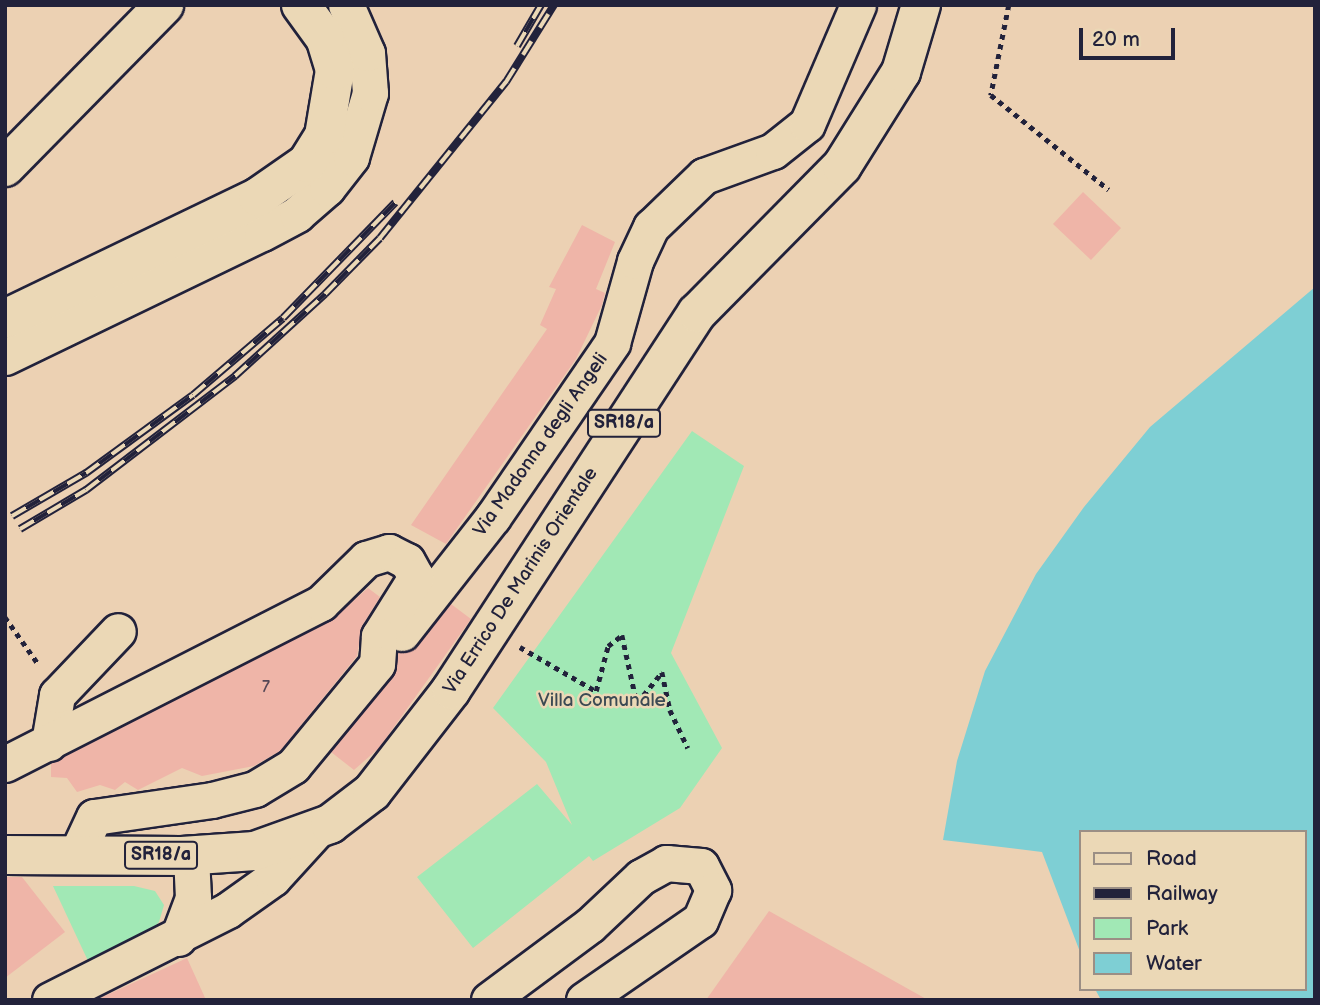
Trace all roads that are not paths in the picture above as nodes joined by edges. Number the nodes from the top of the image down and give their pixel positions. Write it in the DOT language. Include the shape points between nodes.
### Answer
graph roads {
  1 [pos="164,5"];
  2 [pos="301,5"];
  3 [pos="346,5"];
  4 [pos="858,5"];
  5 [pos="921,5"];
  6 [pos="36,141"];
  7 [pos="5,167"];
  8 [pos="5,187"];
  9 [pos="5,319"];
  10 [pos="5,357"];
  11 [pos="118,631"];
  12 [pos="376,664"];
  13 [pos="48,743"];
  14 [pos="5,764"];
  15 [pos="314,833"];
  16 [pos="78,852"];
  17 [pos="5,855"];
  18 [pos="191,856"];
  19 [pos="178,938"];
  20 [pos="50,1000"];
  21 [pos="489,1000"];
  22 [pos="584,1000"];
  1 -- 6 [label="main road"];
  2 -- 9 [label="main road" via="325,38 335,70 324,136 307,163 258,197"];
  3 -- 10 [label="street" via="367,53 370,93 351,157 327,188 297,214 262,233"];
  4 -- 12 [label="street, Via Madonna degli Angeli" via="807,124 773,151 704,176 651,227 635,261 612,343 585,386 456,567"];
  5 -- 15 [label="main road, Via Errico De Marinis Orientale / SR18/a" via="901,72 842,166 697,313 398,762 356,806"];
  6 -- 7 [label="main road"];
  6 -- 8 [label="main road"];
  11 -- 13 [label="street" via="57,695"];
  12 -- 13 [label="street, Via Madonna degli Angeli" via="379,636 416,577 407,561 389,552 366,559 321,603"];
  12 -- 16 [label="street, Via Madonna degli Angeli" via="293,766 255,789 94,817"];
  13 -- 14 [label="street, Via Madonna degli Angeli"];
  15 -- 18 [label="main road, SR18/a" via="256,851"];
  15 -- 19 [label="street" via="260,888"];
  16 -- 17 [label="main road, SR18/a"];
  16 -- 18 [label="main road, SR18/a"];
  18 -- 19 [label="street" via="193,898"];
  19 -- 20 [label="street"];
  21 -- 22 [label="street" via="590,925 641,877 666,863 701,866 713,890 700,920"];
}
